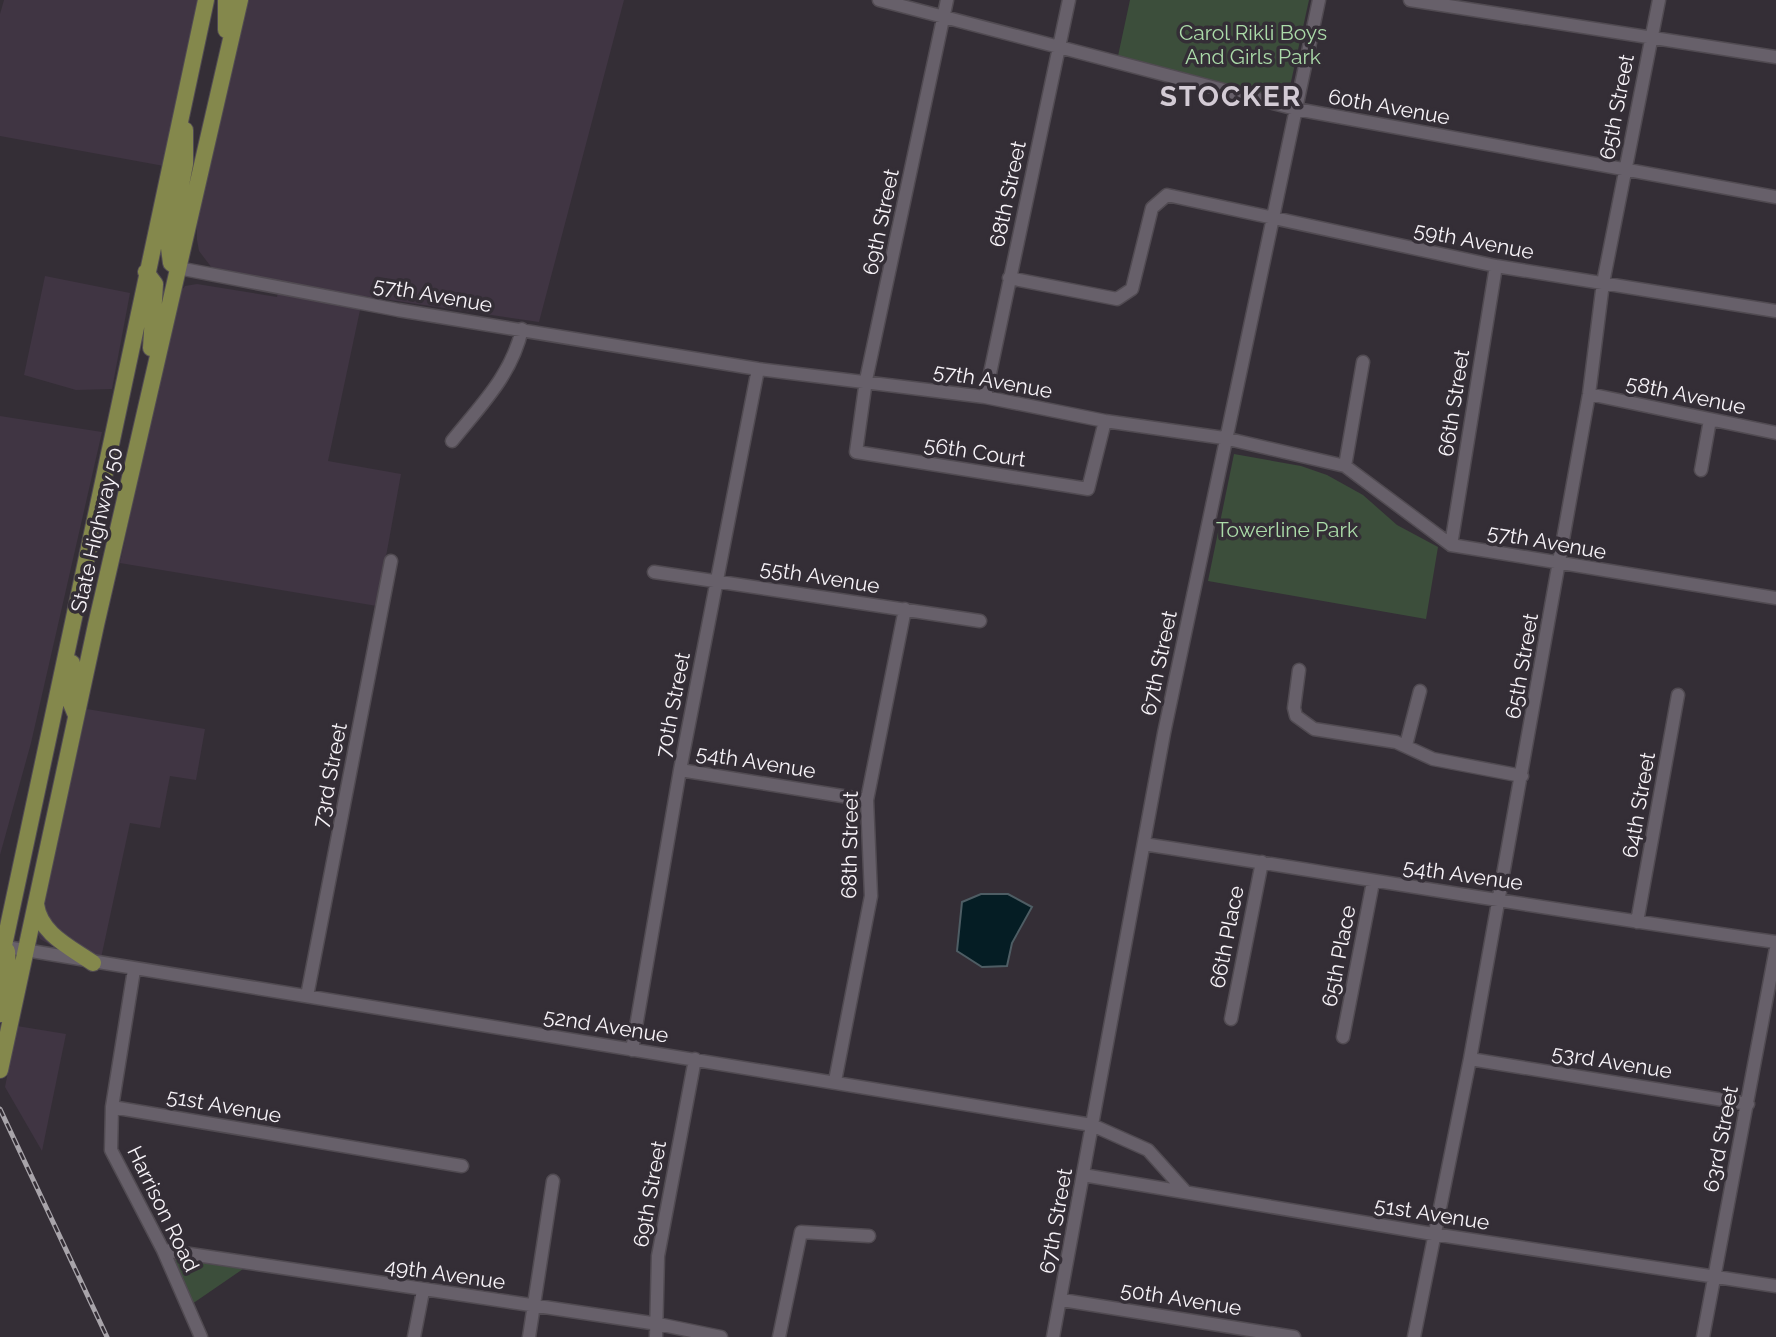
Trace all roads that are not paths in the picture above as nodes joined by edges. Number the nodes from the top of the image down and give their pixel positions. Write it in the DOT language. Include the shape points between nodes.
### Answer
graph roads {
  1 [pos="206,0"];
  2 [pos="226,0"];
  3 [pos="240,0"];
  4 [pos="879,0"];
  5 [pos="947,0"];
  6 [pos="1069,0"];
  7 [pos="1319,0"];
  8 [pos="1410,0"];
  9 [pos="1659,0"];
  10 [pos="944,18"];
  11 [pos="1650,40"];
  12 [pos="1060,46"];
  13 [pos="226,57"];
  14 [pos="1776,57"];
  15 [pos="186,92"];
  16 [pos="1296,109"];
  17 [pos="1624,170"];
  18 [pos="1776,197"];
  19 [pos="1271,219"];
  20 [pos="1496,266"];
  21 [pos="178,268"];
  22 [pos="146,272"];
  23 [pos="1009,278"];
  24 [pos="1603,283"];
  25 [pos="1776,311"];
  26 [pos="522,329"];
  27 [pos="1363,362"];
  28 [pos="758,369"];
  29 [pos="866,380"];
  30 [pos="1589,394"];
  31 [pos="985,397"];
  32 [pos="1710,420"];
  33 [pos="1105,421"];
  34 [pos="141,430"];
  35 [pos="1776,433"];
  36 [pos="1224,438"];
  37 [pos="452,441"];
  38 [pos="856,453"];
  39 [pos="1345,466"];
  40 [pos="1701,470"];
  41 [pos="1451,545"];
  42 [pos="391,561"];
  43 [pos="1559,565"];
  44 [pos="654,572"];
  45 [pos="716,580"];
  46 [pos="1776,598"];
  47 [pos="905,609"];
  48 [pos="980,621"];
  49 [pos="72,626"];
  50 [pos="1299,670"];
  51 [pos="1420,691"];
  52 [pos="1678,695"];
  53 [pos="77,716"];
  54 [pos="1406,745"];
  55 [pos="680,770"];
  56 [pos="1522,776"];
  57 [pos="867,800"];
  58 [pos="30,816"];
  59 [pos="1144,844"];
  60 [pos="1262,862"];
  61 [pos="1373,882"];
  62 [pos="15,885"];
  63 [pos="1500,898"];
  64 [pos="36,901"];
  65 [pos="0,909"];
  66 [pos="1637,922"];
  67 [pos="1776,942"];
  68 [pos="2,946"];
  69 [pos="1776,948"];
  70 [pos="24,951"];
  71 [pos="93,963"];
  72 [pos="0,964"];
  73 [pos="134,970"];
  74 [pos="307,996"];
  75 [pos="0,1014"];
  76 [pos="1231,1019"];
  77 [pos="1343,1037"];
  78 [pos="632,1050"];
  79 [pos="695,1059"];
  80 [pos="1471,1059"];
  81 [pos="0,1070"];
  82 [pos="835,1081"];
  83 [pos="1748,1104"];
  84 [pos="112,1107"];
  85 [pos="1092,1125"];
  86 [pos="462,1166"];
  87 [pos="1083,1175"];
  88 [pos="553,1181"];
  89 [pos="1184,1190"];
  90 [pos="1433,1234"];
  91 [pos="869,1236"];
  92 [pos="163,1250"];
  93 [pos="1713,1277"];
  94 [pos="1776,1286"];
  95 [pos="423,1291"];
  96 [pos="1062,1300"];
  97 [pos="535,1307"];
  98 [pos="657,1331"];
  99 [pos="201,1337"];
  100 [pos="414,1337"];
  101 [pos="529,1337"];
  102 [pos="722,1337"];
  103 [pos="779,1337"];
  104 [pos="1053,1337"];
  105 [pos="1294,1337"];
  106 [pos="1414,1337"];
  107 [pos="1703,1337"];
  1 -- 15 [label="main road, State Highway 50"];
  2 -- 13 [label="main road"];
  3 -- 13 [label="main road, State Highway 50"];
  4 -- 10 [label="street, 60th Avenue"];
  5 -- 10 [label="street, 69th Street"];
  6 -- 12 [label="street, 68th Street"];
  7 -- 16 [label="street, 67th Street"];
  8 -- 11 [label="street"];
  9 -- 11 [label="street, 65th Street"];
  10 -- 12 [label="street, 60th Avenue"];
  10 -- 29 [label="street, 69th Street"];
  11 -- 14 [label="street"];
  11 -- 17 [label="street, 65th Street"];
  12 -- 16 [label="street, 60th Avenue"];
  12 -- 23 [label="street, 68th Street"];
  13 -- 21 [label="main road, State Highway 50"];
  15 -- 21 [label="main road" via="185,164 169,248 171,262"];
  15 -- 22 [label="main road, State Highway 50"];
  16 -- 17 [label="street, 60th Avenue"];
  16 -- 19 [label="street, 67th Street"];
  17 -- 18 [label="street, 60th Avenue"];
  17 -- 24 [label="street, 65th Street"];
  19 -- 20 [label="street, 59th Avenue"];
  19 -- 23 [label="street, 59th Avenue" via="1167,195 1152,208 1132,289 1117,299"];
  19 -- 36 [label="street, 67th Street"];
  20 -- 24 [label="street, 59th Avenue"];
  20 -- 41 [label="street, 66th Street"];
  21 -- 26 [label="street, 57th Avenue"];
  21 -- 34 [label="main road, State Highway 50"];
  22 -- 34 [label="main road" via="155,284 156,304"];
  22 -- 49 [label="main road, State Highway 50"];
  23 -- 31 [label="street, 68th Street"];
  24 -- 25 [label="street, 59th Avenue"];
  24 -- 30 [label="street, 65th Street"];
  26 -- 28 [label="street, 57th Avenue"];
  26 -- 37 [label="street" via="504,375"];
  27 -- 39 [label="street"];
  28 -- 29 [label="street, 57th Avenue"];
  28 -- 45 [label="street, 70th Street"];
  29 -- 31 [label="street, 57th Avenue"];
  29 -- 38 [label="street, 69th Street"];
  30 -- 32 [label="street, 58th Avenue"];
  30 -- 43 [label="street, 65th Street"];
  31 -- 33 [label="street, 57th Avenue"];
  32 -- 35 [label="street, 58th Avenue"];
  32 -- 40 [label="street"];
  33 -- 36 [label="street, 57th Avenue"];
  33 -- 38 [label="street, 56th Court" via="1088,489"];
  34 -- 53 [label="main road, State Highway 50"];
  36 -- 39 [label="street, 57th Avenue"];
  36 -- 59 [label="street, 67th Street"];
  39 -- 41 [label="street, 57th Avenue"];
  41 -- 43 [label="street, 57th Avenue"];
  42 -- 74 [label="street, 73rd Street"];
  43 -- 46 [label="street, 57th Avenue"];
  43 -- 56 [label="street, 65th Street"];
  44 -- 45 [label="street, 55th Avenue"];
  45 -- 47 [label="street, 55th Avenue"];
  45 -- 55 [label="street, 70th Street"];
  47 -- 48 [label="street, 55th Avenue"];
  47 -- 57 [label="street, 68th Street"];
  49 -- 53 [label="main road" via="70,701"];
  49 -- 58 [label="main road, State Highway 50"];
  50 -- 54 [label="street" via="1294,708 1302,722 1323,732"];
  51 -- 54 [label="street"];
  52 -- 66 [label="street, 64th Street"];
  53 -- 64 [label="main road, State Highway 50"];
  54 -- 56 [label="street" via="1433,759"];
  55 -- 57 [label="street, 54th Avenue"];
  55 -- 78 [label="street, 70th Street"];
  56 -- 63 [label="street, 65th Street"];
  57 -- 82 [label="street, 68th Street" via="871,897"];
  58 -- 62 [label="main road, State Highway 50"];
  58 -- 70 [label="main road" via="28,877 15,940"];
  59 -- 60 [label="street, 54th Avenue"];
  59 -- 85 [label="street, 67th Street"];
  60 -- 61 [label="street, 54th Avenue"];
  60 -- 76 [label="street, 66th Place"];
  61 -- 63 [label="street, 54th Avenue"];
  61 -- 77 [label="street, 65th Place"];
  62 -- 65 [label="main road"];
  62 -- 68 [label="main road, State Highway 50"];
  63 -- 66 [label="street, 54th Avenue"];
  63 -- 80 [label="street, 65th Street"];
  64 -- 70 [label="main road, State Highway 50"];
  64 -- 71 [label="main road" via="38,917 52,934"];
  66 -- 67 [label="street, 54th Avenue"];
  68 -- 70 [label="street, 52nd Avenue"];
  68 -- 72 [label="main road, State Highway 50"];
  68 -- 75 [label="main road" via="9,963"];
  69 -- 83 [label="street, 63rd Street"];
  70 -- 71 [label="street, 52nd Avenue"];
  70 -- 81 [label="main road, State Highway 50"];
  71 -- 73 [label="street, 52nd Avenue"];
  73 -- 74 [label="street, 52nd Avenue"];
  73 -- 84 [label="street, Harrison Road"];
  74 -- 78 [label="street, 52nd Avenue"];
  78 -- 79 [label="street, 52nd Avenue"];
  79 -- 82 [label="street, 52nd Avenue"];
  79 -- 98 [label="street, 69th Street" via="658,1256"];
  80 -- 83 [label="street, 53rd Avenue"];
  80 -- 90 [label="street, 65th Street"];
  82 -- 85 [label="street, 52nd Avenue"];
  83 -- 93 [label="street, 63rd Street"];
  84 -- 86 [label="street, 51st Avenue"];
  84 -- 92 [label="street, Harrison Road" via="111,1150"];
  85 -- 87 [label="street, 67th Street"];
  85 -- 89 [label="street, 52nd Avenue" via="1148,1150"];
  87 -- 89 [label="street, 51st Avenue"];
  87 -- 96 [label="street, 67th Street"];
  88 -- 97 [label="street"];
  89 -- 90 [label="street, 51st Avenue"];
  90 -- 93 [label="street, 51st Avenue"];
  90 -- 106 [label="street, 65th Street"];
  91 -- 103 [label="street" via="801,1232"];
  92 -- 95 [label="street, 49th Avenue"];
  92 -- 99 [label="street, Harrison Road"];
  93 -- 94 [label="street, 51st Avenue"];
  93 -- 107 [label="street, 63rd Street"];
  95 -- 97 [label="street, 49th Avenue"];
  95 -- 100 [label="street"];
  96 -- 104 [label="street, 67th Street"];
  96 -- 105 [label="street, 50th Avenue"];
  97 -- 98 [label="street, 49th Avenue"];
  97 -- 101 [label="street"];
  98 -- 102 [label="street, 49th Avenue"];
}
